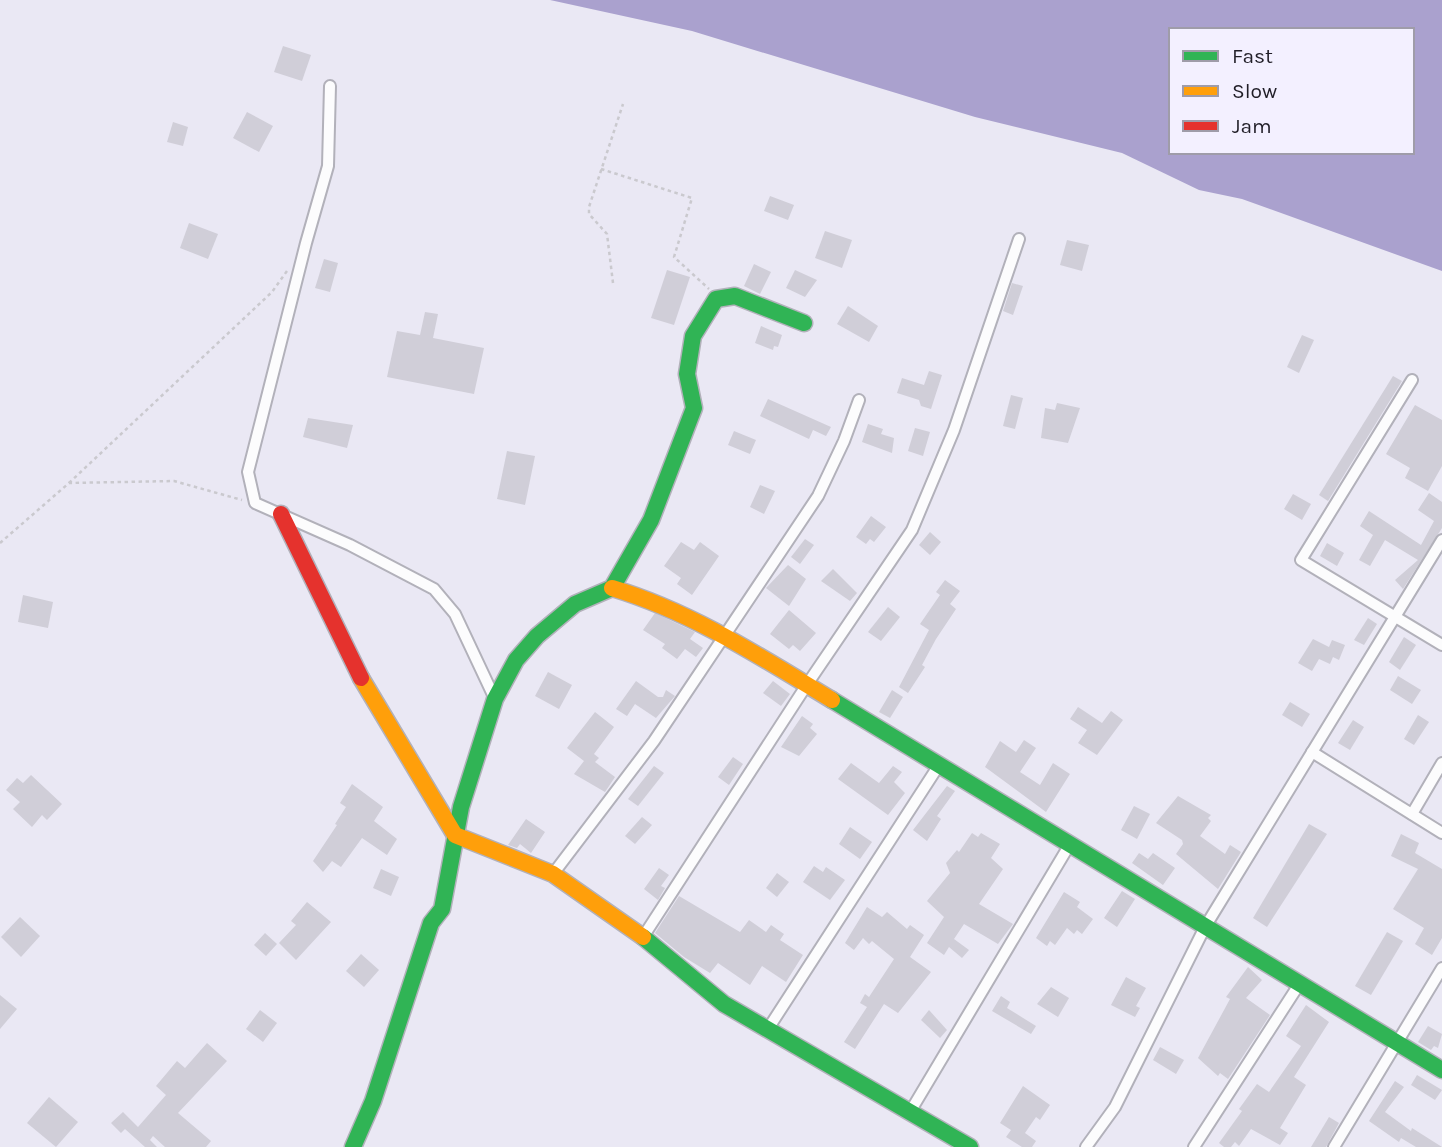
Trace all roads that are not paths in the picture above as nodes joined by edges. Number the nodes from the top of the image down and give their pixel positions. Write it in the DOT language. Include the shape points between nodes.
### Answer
graph roads {
  1 [pos="330,86"];
  2 [pos="1019,239"];
  3 [pos="804,323"];
  4 [pos="1412,380"];
  5 [pos="859,400"];
  6 [pos="281,514"];
  7 [pos="1442,540"];
  8 [pos="612,588"];
  9 [pos="1396,615"];
  10 [pos="725,635"];
  11 [pos="1442,645"];
  12 [pos="806,686"];
  13 [pos="495,699"];
  14 [pos="1312,752"];
  15 [pos="1442,763"];
  16 [pos="939,765"];
  17 [pos="1412,814"];
  18 [pos="1442,833"];
  19 [pos="455,835"];
  20 [pos="1070,844"];
  21 [pos="553,874"];
  22 [pos="1205,928"];
  23 [pos="643,937"];
  24 [pos="1442,968"];
  25 [pos="1300,983"];
  26 [pos="768,1029"];
  27 [pos="1397,1044"];
  28 [pos="1442,1070"];
  29 [pos="910,1112"];
  30 [pos="353,1147"];
  31 [pos="970,1147"];
  32 [pos="1086,1147"];
  33 [pos="1194,1147"];
  34 [pos="1334,1147"];
  1 -- 6 [label="street" via="328,166 248,472 256,503"];
  2 -- 12 [label="street" via="954,430 912,530"];
  3 -- 8 [label="street" via="735,296 716,299 693,336 687,374 694,408 651,520"];
  4 -- 9 [label="street" via="1301,560"];
  5 -- 10 [label="street" via="818,496"];
  6 -- 13 [label="street" via="434,589 455,614"];
  6 -- 19 [label="street" via="361,678"];
  7 -- 9 [label="street"];
  8 -- 10 [label="street" via="666,606"];
  8 -- 13 [label="street" via="575,604 537,636 516,660"];
  9 -- 11 [label="street"];
  9 -- 14 [label="street"];
  10 -- 12 [label="street"];
  10 -- 21 [label="street" via="654,741"];
  12 -- 16 [label="street"];
  12 -- 23 [label="street"];
  13 -- 19 [label="street"];
  14 -- 17 [label="street"];
  14 -- 22 [label="street"];
  15 -- 17 [label="street"];
  16 -- 20 [label="street"];
  16 -- 26 [label="street"];
  17 -- 18 [label="street"];
  19 -- 21 [label="street"];
  19 -- 30 [label="street" via="442,909 431,923 373,1101"];
  20 -- 22 [label="street"];
  20 -- 29 [label="street"];
  21 -- 23 [label="street"];
  22 -- 25 [label="street"];
  22 -- 32 [label="street" via="1115,1107"];
  23 -- 26 [label="street" via="724,1004"];
  24 -- 27 [label="street"];
  25 -- 27 [label="street"];
  25 -- 33 [label="street"];
  26 -- 29 [label="street"];
  27 -- 28 [label="street"];
  27 -- 34 [label="street"];
  29 -- 31 [label="street"];
}
